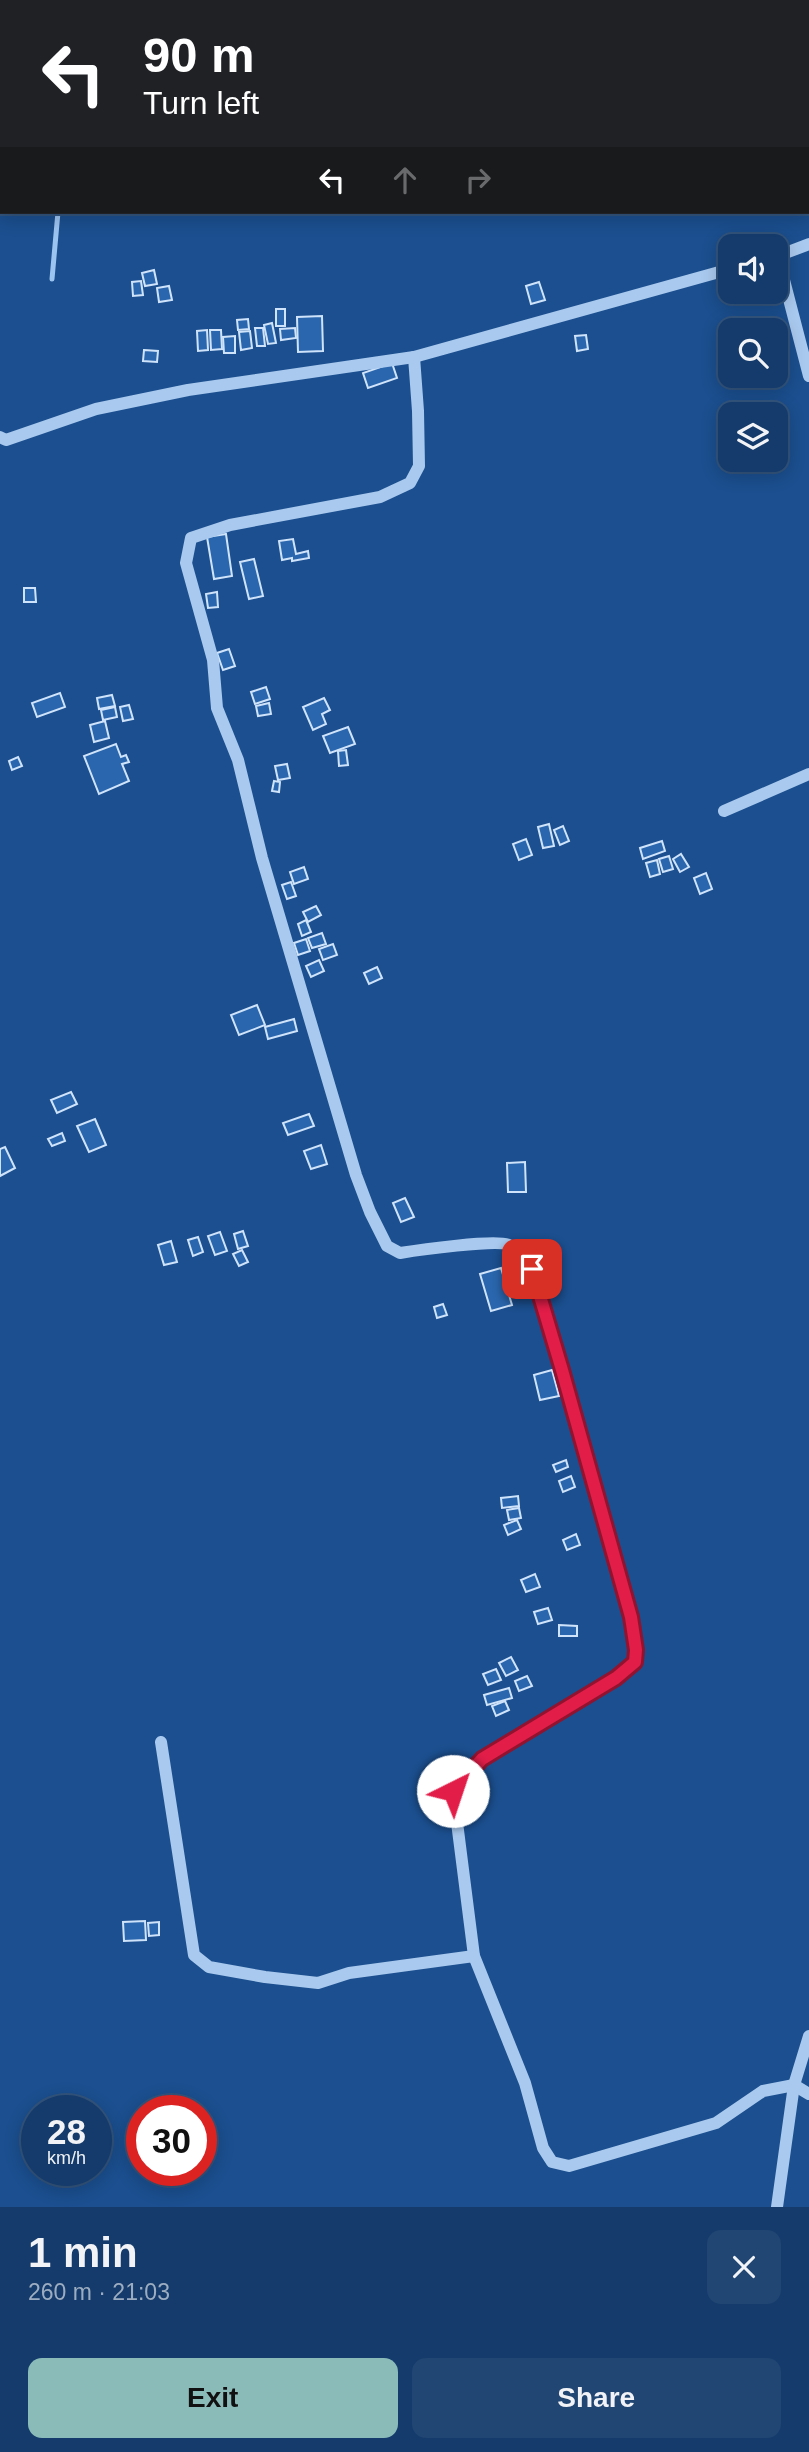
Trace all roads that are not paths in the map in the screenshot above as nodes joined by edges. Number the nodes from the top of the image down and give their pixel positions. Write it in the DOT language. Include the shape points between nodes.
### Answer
graph roads {
  1 [pos="809,244"];
  2 [pos="788,253"];
  3 [pos="718,273"];
  4 [pos="788,298"];
  5 [pos="414,357"];
  6 [pos="809,376"];
  7 [pos="0,437"];
  8 [pos="809,774"];
  9 [pos="723,811"];
  10 [pos="160,1742"];
  11 [pos="474,1956"];
  12 [pos="809,2036"];
  13 [pos="794,2085"];
  14 [pos="809,2094"];
  15 [pos="777,2207"];
  1 -- 2 [label="street"];
  3 -- 5 [label="street"];
  4 -- 6 [label="street"];
  5 -- 7 [label="street" via="188,390 96,409 6,440"];
  5 -- 11 [label="street" via="419,466 410,483 380,497 230,525 191,538 186,563 213,660 216,708 238,760 286,941 370,1212 387,1246 400,1253 488,1242 508,1244 532,1269 631,1617 636,1650 635,1662 627,1670 482,1759 453,1791"];
  8 -- 9 [label="street"];
  10 -- 11 [label="street" via="194,1955 209,1967 317,1983 349,1973"];
  11 -- 13 [label="street" via="552,2162 569,2166 716,2123 763,2091"];
  12 -- 13 [label="street"];
  13 -- 14 [label="street"];
  13 -- 15 [label="street"];
}
